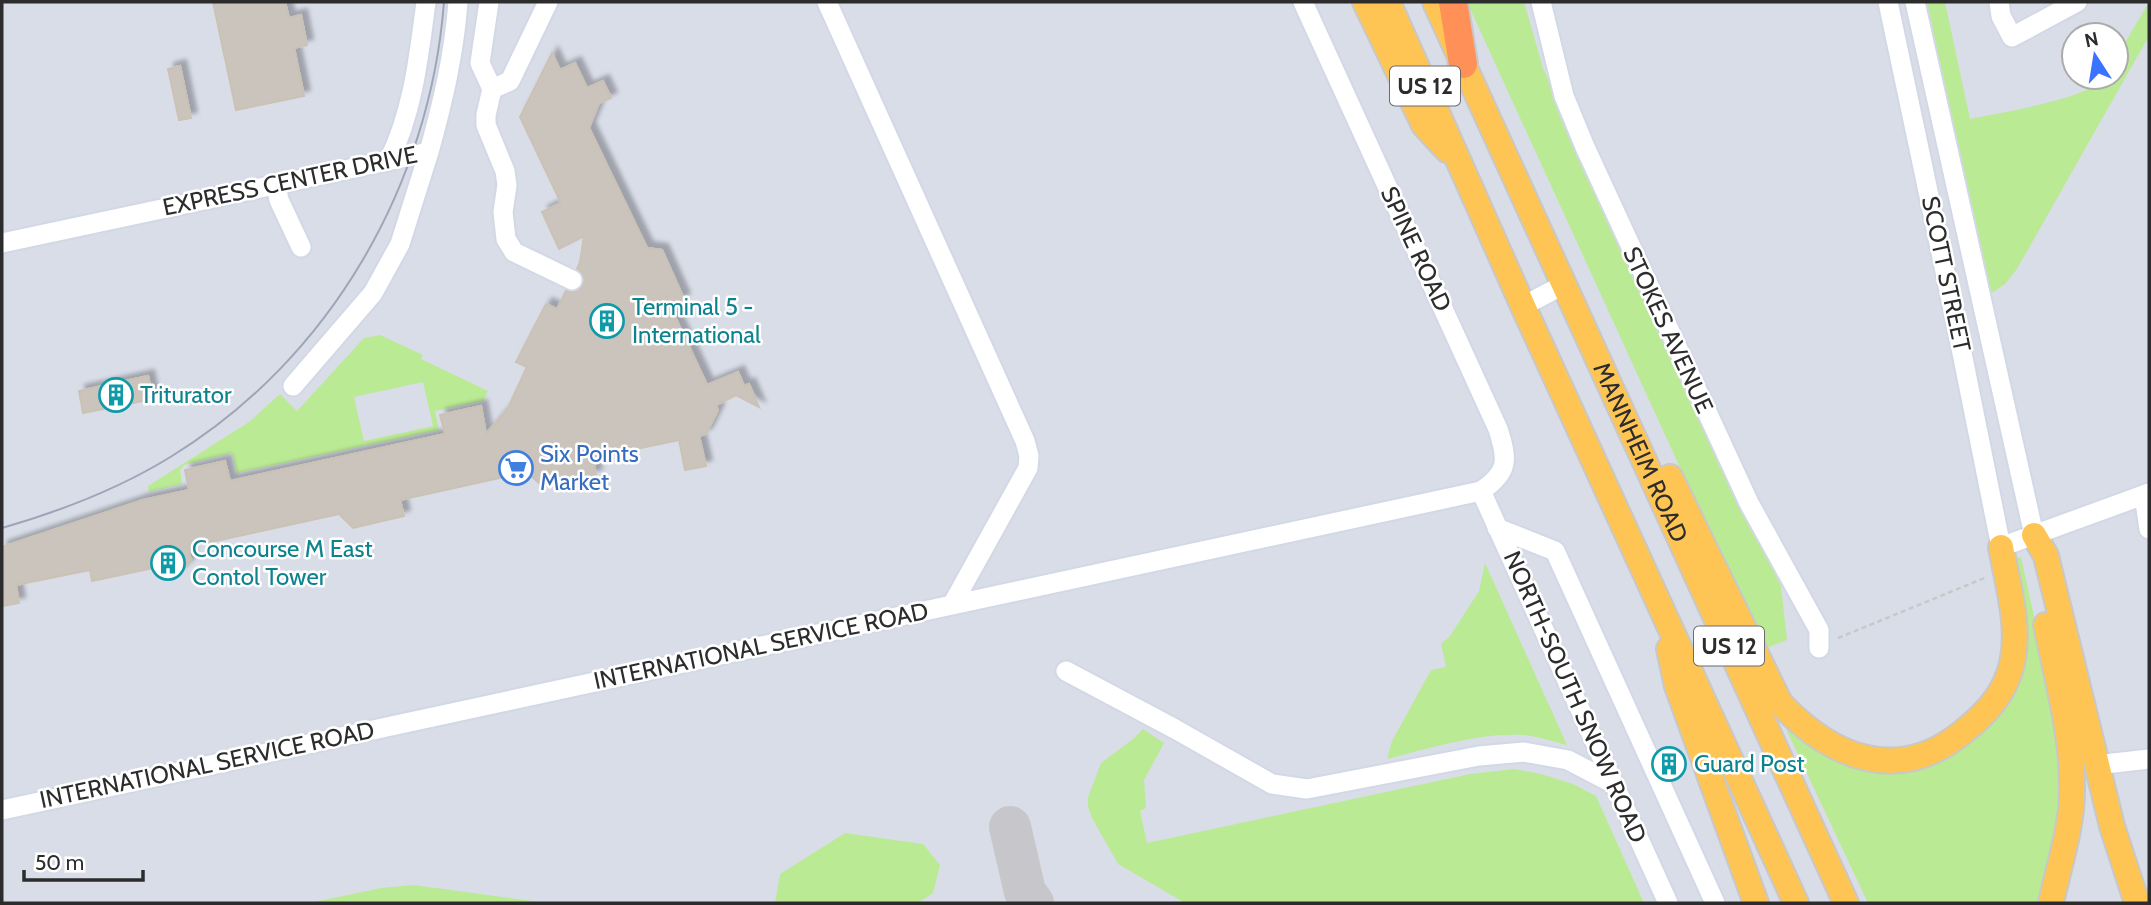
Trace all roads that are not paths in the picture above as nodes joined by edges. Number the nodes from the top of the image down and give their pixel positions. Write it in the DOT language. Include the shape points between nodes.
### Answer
graph roads {
  1 [pos="426,2"];
  2 [pos="458,2"];
  3 [pos="489,2"];
  4 [pos="548,2"];
  5 [pos="827,2"];
  6 [pos="1303,2"];
  7 [pos="1365,2"];
  8 [pos="1388,2"];
  9 [pos="1435,2"];
  10 [pos="1453,2"];
  11 [pos="1541,2"];
  12 [pos="1888,2"];
  13 [pos="1915,2"];
  14 [pos="1998,2"];
  15 [pos="2077,2"];
  16 [pos="1463,64"];
  17 [pos="492,89"];
  18 [pos="429,152"];
  19 [pos="389,160"];
  20 [pos="1463,169"];
  21 [pos="276,185"];
  22 [pos="2,243"];
  23 [pos="300,247"];
  24 [pos="572,280"];
  25 [pos="1565,284"];
  26 [pos="1523,306"];
  27 [pos="293,386"];
  28 [pos="1612,388"];
  29 [pos="1481,492"];
  30 [pos="2147,494"];
  31 [pos="1497,528"];
  32 [pos="2149,529"];
  33 [pos="2034,535"];
  34 [pos="2003,558"];
  35 [pos="1657,597"];
  36 [pos="952,605"];
  37 [pos="1819,648"];
  38 [pos="1066,671"];
  39 [pos="2149,759"];
  40 [pos="2096,765"];
  41 [pos="1614,784"];
  42 [pos="2,810"];
  43 [pos="1668,903"];
  44 [pos="1715,903"];
  45 [pos="1756,903"];
  46 [pos="1796,903"];
  47 [pos="1846,903"];
  48 [pos="2051,903"];
  49 [pos="2137,903"];
  1 -- 19 [label="street" via="411,92"];
  2 -- 18 [label="street, EXPRESS CENTER DRIVE" via="446,89"];
  3 -- 17 [label="street" via="480,63"];
  4 -- 17 [label="street" via="510,81"];
  5 -- 36 [label="street, INTERNATIONAL SERVICE ROAD" via="1029,456 1028,468"];
  6 -- 29 [label="street, SPINE ROAD" via="1499,429 1505,452 1503,468 1496,481"];
  7 -- 20 [label="main road" via="1424,125"];
  8 -- 20 [label="main road, MANNHEIM ROAD / US 12"];
  9 -- 16 [label="main road, MANNHEIM ROAD / US 12"];
  10 -- 16 [label="highway"];
  11 -- 37 [label="street, STOKES AVENUE" via="1564,96 1585,147 1743,492 1819,630"];
  12 -- 34 [label="street, SCOTT STREET"];
  13 -- 33 [label="street, SCOTT STREET"];
  14 -- 15 [label="street" via="2012,37"];
  16 -- 25 [label="main road, MANNHEIM ROAD / US 12"];
  17 -- 24 [label="street" via="486,125 505,171 506,239 514,252"];
  18 -- 19 [label="street, EXPRESS CENTER DRIVE"];
  18 -- 27 [label="street" via="400,244 373,293"];
  19 -- 21 [label="street, EXPRESS CENTER DRIVE"];
  20 -- 26 [label="main road, MANNHEIM ROAD / US 12"];
  21 -- 22 [label="street, EXPRESS CENTER DRIVE"];
  21 -- 23 [label="street"];
  25 -- 26 [label="street"];
  25 -- 28 [label="main road, MANNHEIM ROAD / US 12"];
  26 -- 35 [label="main road, MANNHEIM ROAD / US 12"];
  28 -- 34 [label="main road" via="1649,434 1780,703 1821,739 1843,751 1870,760 1908,760 1948,744 1984,715 2009,673 2014,650"];
  28 -- 47 [label="main road, MANNHEIM ROAD / US 12"];
  29 -- 31 [label="street, NORTH-SOUTH SNOW ROAD"];
  29 -- 36 [label="street"];
  30 -- 32 [label="street"];
  30 -- 33 [label="street"];
  31 -- 41 [label="street, NORTH-SOUTH SNOW ROAD"];
  31 -- 44 [label="street" via="1555,551"];
  33 -- 34 [label="street"];
  33 -- 40 [label="main road" via="2046,556"];
  33 -- 48 [label="main road" via="2033,561 2069,740 2072,788 2070,819"];
  35 -- 45 [label="main road" via="1677,685"];
  35 -- 46 [label="main road, MANNHEIM ROAD / US 12"];
  36 -- 42 [label="street, INTERNATIONAL SERVICE ROAD"];
  38 -- 41 [label="street" via="1272,785 1307,789 1479,756 1524,752 1568,760"];
  39 -- 40 [label="street"];
  40 -- 49 [label="main road"];
  41 -- 43 [label="street, NORTH-SOUTH SNOW ROAD"];
}
